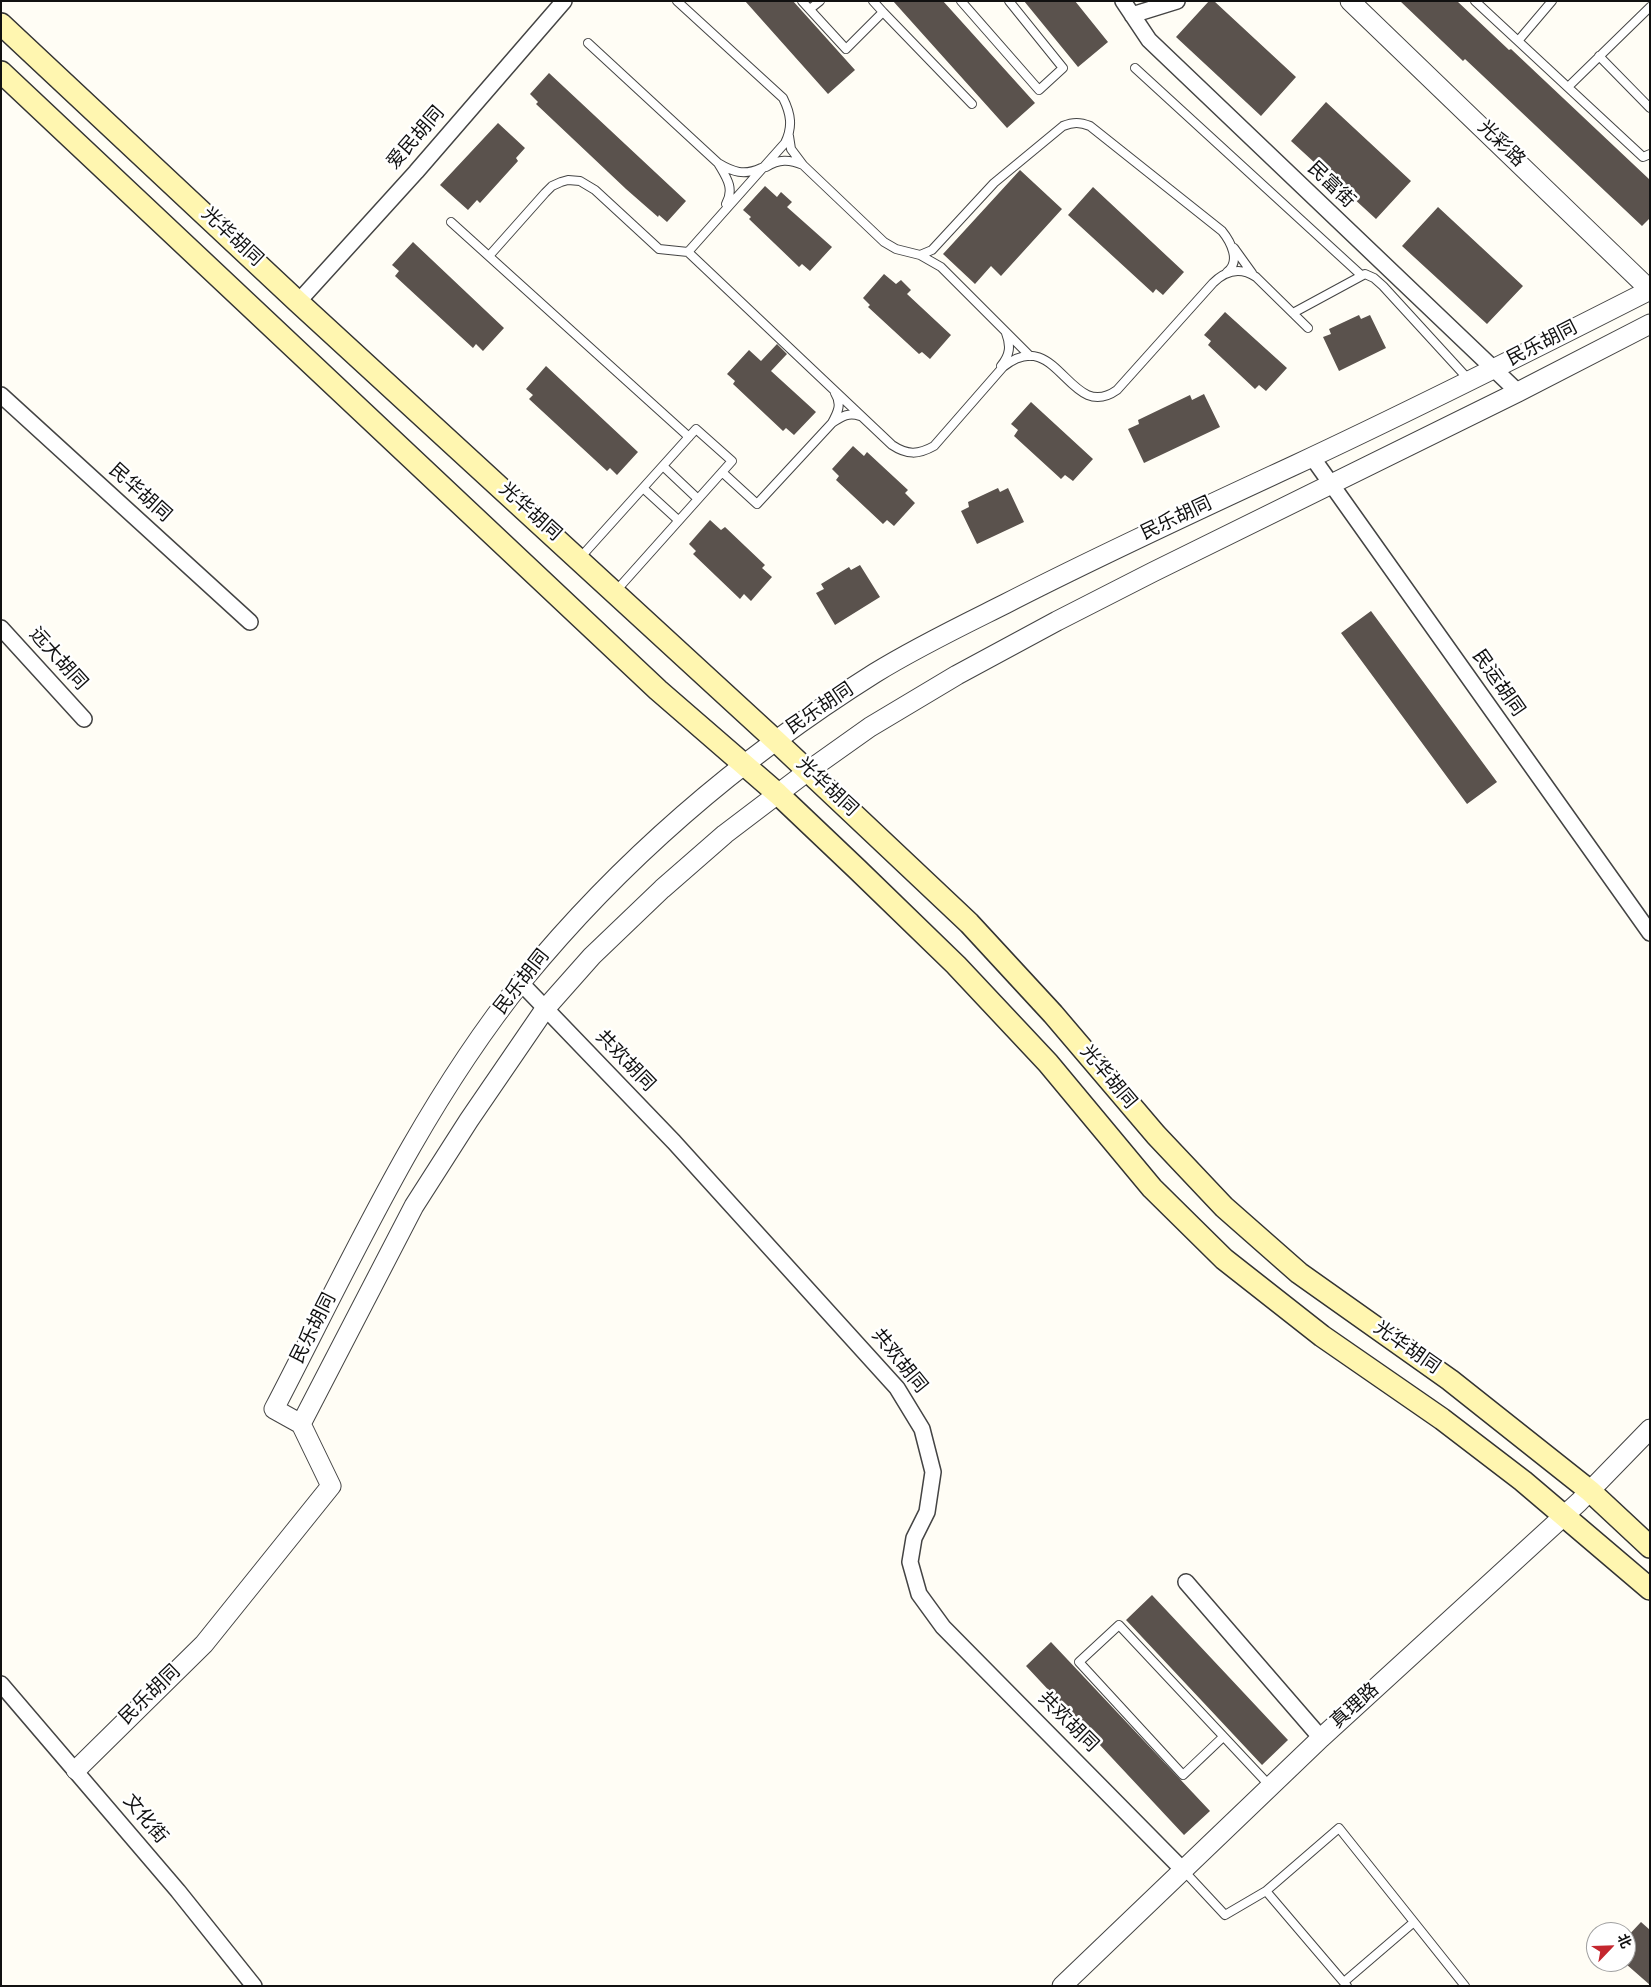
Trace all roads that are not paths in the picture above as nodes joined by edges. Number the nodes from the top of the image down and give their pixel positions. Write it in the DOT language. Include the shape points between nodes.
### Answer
graph roads {
  1 [pos="564,1"];
  2 [pos="677,1"];
  3 [pos="802,1"];
  4 [pos="820,1"];
  5 [pos="873,1"];
  6 [pos="961,1"];
  7 [pos="1009,1"];
  8 [pos="1122,1"];
  9 [pos="1177,1"];
  10 [pos="1350,1"];
  11 [pos="1476,1"];
  12 [pos="1552,1"];
  13 [pos="1644,1"];
  14 [pos="1650,7"];
  15 [pos="810,10"];
  16 [pos="883,12"];
  17 [pos="1132,15"];
  18 [pos="1,24"];
  19 [pos="1518,41"];
  20 [pos="588,43"];
  21 [pos="1599,56"];
  22 [pos="1135,68"];
  23 [pos="1,72"];
  24 [pos="1568,87"];
  25 [pos="972,104"];
  26 [pos="1650,108"];
  27 [pos="790,134"];
  28 [pos="1650,154"];
  29 [pos="718,163"];
  30 [pos="803,166"];
  31 [pos="761,169"];
  32 [pos="722,212"];
  33 [pos="451,222"];
  34 [pos="1232,247"];
  35 [pos="688,252"];
  36 [pos="920,255"];
  37 [pos="490,256"];
  38 [pos="1361,275"];
  39 [pos="1219,277"];
  40 [pos="1256,277"];
  41 [pos="1650,290"];
  42 [pos="298,302"];
  43 [pos="1293,313"];
  44 [pos="1650,324"];
  45 [pos="1002,326"];
  46 [pos="1308,328"];
  47 [pos="1030,356"];
  48 [pos="1493,370"];
  49 [pos="1470,381"];
  50 [pos="832,386"];
  51 [pos="1518,392"];
  52 [pos="1,395"];
  53 [pos="975,399"];
  54 [pos="863,416"];
  55 [pos="832,423"];
  56 [pos="689,437"];
  57 [pos="1312,457"];
  58 [pos="663,466"];
  59 [pos="722,472"];
  60 [pos="1331,484"];
  61 [pos="643,488"];
  62 [pos="698,498"];
  63 [pos="678,520"];
  64 [pos="579,559"];
  65 [pos="615,592"];
  66 [pos="250,622"];
  67 [pos="1,628"];
  68 [pos="84,719"];
  69 [pos="776,741"];
  70 [pos="745,765"];
  71 [pos="808,771"];
  72 [pos="778,794"];
  73 [pos="1650,933"];
  74 [pos="521,984"];
  75 [pos="545,1009"];
  76 [pos="301,1424"];
  77 [pos="1650,1429"];
  78 [pos="1590,1491"];
  79 [pos="1564,1516"];
  80 [pos="1650,1547"];
  81 [pos="1186,1582"];
  82 [pos="1650,1589"];
  83 [pos="1,1684"];
  84 [pos="1224,1737"];
  85 [pos="1321,1738"];
  86 [pos="76,1770"];
  87 [pos="1271,1787"];
  88 [pos="1184,1871"];
  89 [pos="1266,1891"];
  90 [pos="1414,1922"];
  91 [pos="1345,1984"];
  92 [pos="254,1986"];
  93 [pos="1062,1986"];
  94 [pos="1465,1986"];
  1 -- 42 [label="street, 爱民胡同"];
  2 -- 27 [label="lane" via="777,91 788,108"];
  3 -- 15 [label="lane"];
  4 -- 15 [label="lane"];
  5 -- 16 [label="lane"];
  6 -- 7 [label="lane" via="1039,90 1063,68"];
  8 -- 17 [label="street, 民富街"];
  9 -- 17 [label="street"];
  10 -- 41 [label="street, 光彩路"];
  11 -- 19 [label="lane"];
  12 -- 19 [label="lane"];
  13 -- 14 [label="lane"];
  14 -- 21 [label="lane"];
  15 -- 16 [label="lane" via="846,49"];
  16 -- 25 [label="lane"];
  17 -- 48 [label="street, 民富街" via="1149,40"];
  18 -- 42 [label="main road, 光华胡同"];
  19 -- 24 [label="lane"];
  20 -- 29 [label="lane"];
  21 -- 24 [label="lane"];
  21 -- 26 [label="lane"];
  22 -- 38 [label="lane"];
  23 -- 70 [label="main road, 光华胡同" via="658,690"];
  24 -- 28 [label="lane" via="1643,157"];
  27 -- 30 [label="lane" via="790,149"];
  27 -- 31 [label="lane"];
  29 -- 31 [label="lane" via="739,174"];
  29 -- 32 [label="lane" via="730,185 730,196"];
  30 -- 31 [label="lane" via="781,160"];
  30 -- 36 [label="lane" via="884,242 896,249"];
  31 -- 32 [label="lane"];
  32 -- 35 [label="lane"];
  33 -- 37 [label="lane"];
  34 -- 36 [label="lane" via="1222,231 1081,122 1063,126 1055,132 994,183 932,250"];
  34 -- 39 [label="lane" via="1234,264"];
  34 -- 40 [label="lane"];
  35 -- 37 [label="lane" via="660,249 594,190 573,180 552,186"];
  35 -- 50 [label="lane"];
  36 -- 45 [label="lane" via="941,267"];
  37 -- 56 [label="lane"];
  38 -- 43 [label="lane"];
  38 -- 49 [label="lane" via="1374,278 1383,286"];
  39 -- 40 [label="lane" via="1237,270 1247,271"];
  39 -- 47 [label="lane" via="1109,396 1090,398 1054,365"];
  40 -- 43 [label="lane"];
  41 -- 48 [label="street, 民乐胡同"];
  42 -- 64 [label="main road, 光华胡同"];
  43 -- 46 [label="lane"];
  44 -- 51 [label="street, 民乐胡同"];
  45 -- 47 [label="lane"];
  45 -- 53 [label="lane" via="1010,344 1009,353"];
  47 -- 53 [label="lane" via="1010,362"];
  48 -- 49 [label="street, 民乐胡同"];
  48 -- 51 [label="street, 民富街"];
  49 -- 57 [label="street, 民乐胡同"];
  50 -- 54 [label="lane"];
  50 -- 55 [label="lane" via="839,405"];
  51 -- 60 [label="street, 民乐胡同"];
  52 -- 66 [label="street, 民华胡同"];
  53 -- 54 [label="lane" via="934,446 923,452 900,450"];
  54 -- 55 [label="lane" via="850,413"];
  55 -- 59 [label="lane" via="757,504"];
  56 -- 58 [label="lane"];
  56 -- 59 [label="lane" via="696,429 732,461"];
  57 -- 60 [label="street, 民运胡同"];
  57 -- 69 [label="street, 民乐胡同" via="1048,582 932,641 876,672"];
  58 -- 61 [label="lane"];
  58 -- 62 [label="lane"];
  59 -- 62 [label="lane"];
  60 -- 71 [label="street, 民乐胡同" via="1153,572 957,675 870,727"];
  60 -- 73 [label="street, 民运胡同"];
  61 -- 63 [label="lane"];
  61 -- 64 [label="lane"];
  62 -- 63 [label="lane"];
  63 -- 65 [label="lane"];
  64 -- 65 [label="main road, 光华胡同"];
  65 -- 69 [label="main road, 光华胡同"];
  67 -- 68 [label="street, 远大胡同"];
  69 -- 70 [label="street, 民乐胡同"];
  69 -- 71 [label="main road, 光华胡同"];
  70 -- 72 [label="main road, 光华胡同"];
  70 -- 74 [label="street, 民乐胡同" via="639,855 567,929"];
  71 -- 72 [label="street, 民乐胡同"];
  71 -- 78 [label="main road, 光华胡同" via="969,923 1224,1207 1299,1273 1450,1380"];
  72 -- 75 [label="street, 民乐胡同" via="725,834 662,889 592,956"];
  72 -- 79 [label="main road, 光华胡同" via="956,965 1048,1063 1152,1188 1224,1258 1322,1336 1450,1425"];
  74 -- 75 [label="street, 共欢胡同"];
  74 -- 76 [label="street, 民乐胡同" via="460,1069 393,1179 274,1409"];
  75 -- 76 [label="street, 民乐胡同" via="414,1206"];
  75 -- 88 [label="street, 共欢胡同" via="674,1142 898,1388 922,1429 933,1472 926,1512 914,1538 910,1562 919,1594 943,1626"];
  76 -- 86 [label="street, 民乐胡同" via="331,1486 204,1644"];
  77 -- 78 [label="street, 真理路"];
  78 -- 79 [label="street, 真理路"];
  78 -- 80 [label="main road, 光华胡同"];
  79 -- 82 [label="main road, 光华胡同"];
  79 -- 85 [label="street, 真理路"];
  81 -- 85 [label="street"];
  83 -- 86 [label="street, 文化街"];
  84 -- 84 [label="lane" via="1119,1625 1078,1662 1184,1774"];
  84 -- 87 [label="lane"];
  85 -- 87 [label="street, 真理路"];
  86 -- 92 [label="street, 文化街"];
  87 -- 88 [label="street, 真理路"];
  88 -- 89 [label="lane" via="1225,1915"];
  88 -- 93 [label="street, 真理路"];
  89 -- 90 [label="lane" via="1339,1828"];
  89 -- 91 [label="lane"];
  90 -- 91 [label="lane"];
  90 -- 94 [label="lane"];
}
